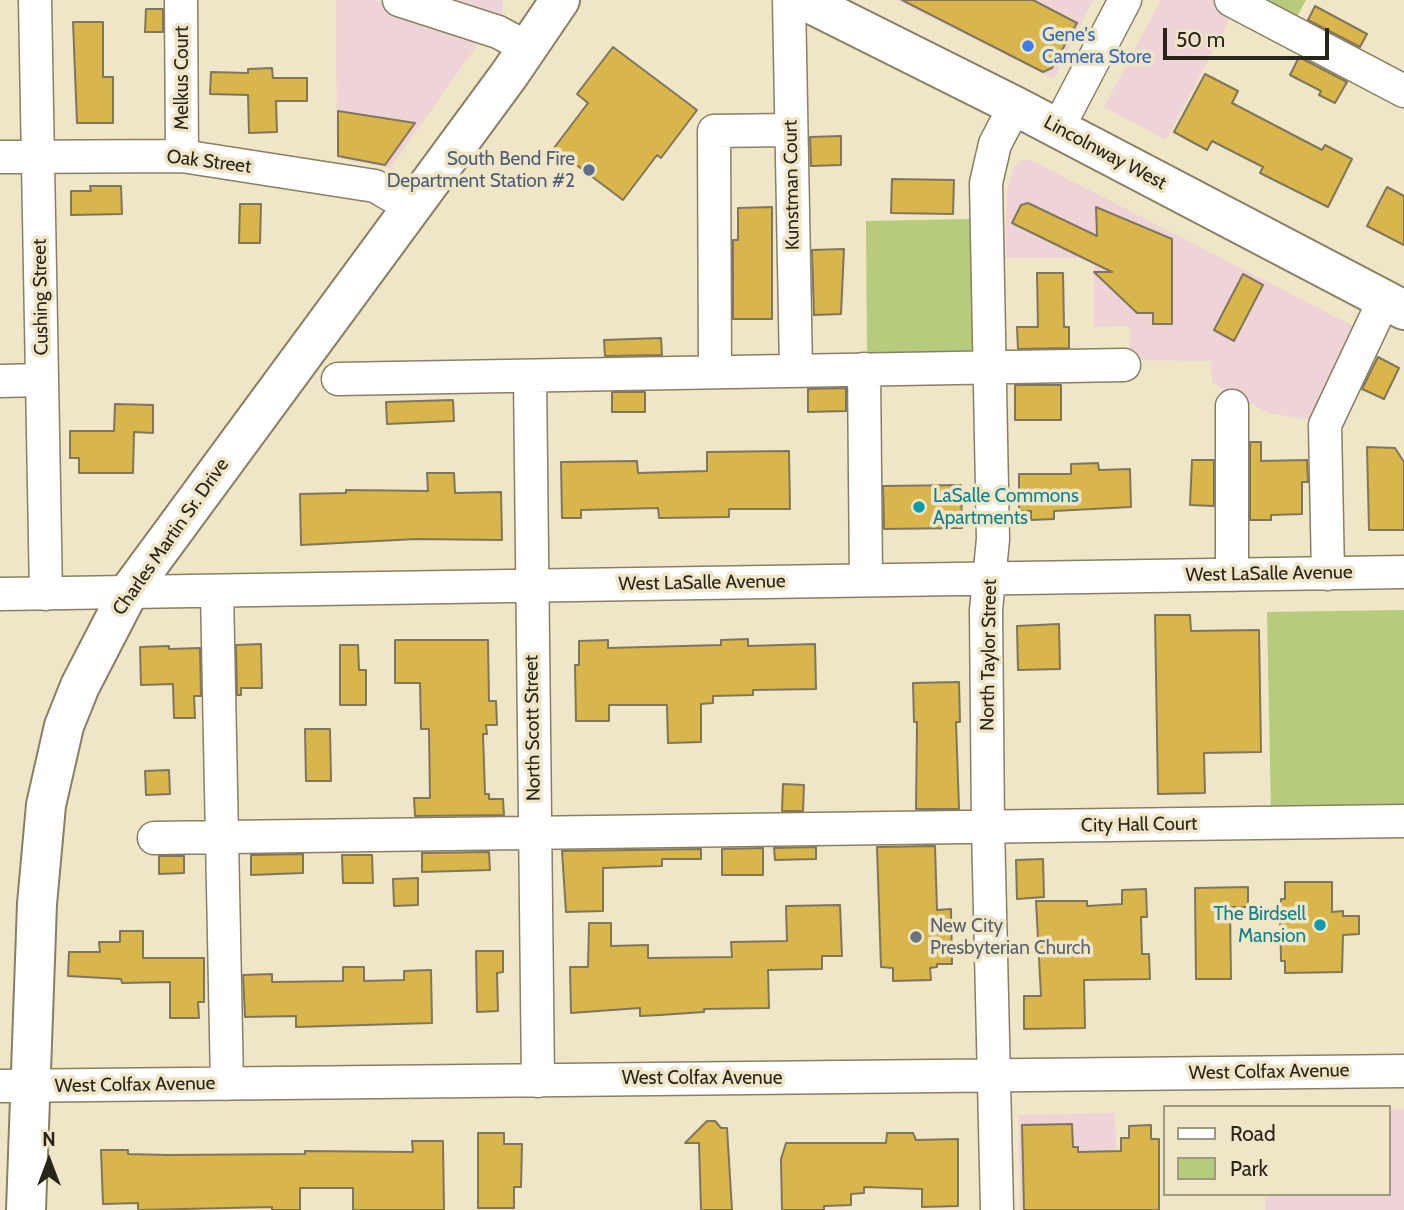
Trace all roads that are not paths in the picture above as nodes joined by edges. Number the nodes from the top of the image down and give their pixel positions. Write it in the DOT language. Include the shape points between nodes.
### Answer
graph roads {
  1 [pos="35,0"];
  2 [pos="181,0"];
  3 [pos="399,0"];
  4 [pos="560,0"];
  5 [pos="789,0"];
  6 [pos="803,0"];
  7 [pos="1125,0"];
  8 [pos="1231,0"];
  9 [pos="849,11"];
  10 [pos="528,48"];
  11 [pos="1404,91"];
  12 [pos="1015,106"];
  13 [pos="1058,128"];
  14 [pos="790,130"];
  15 [pos="182,156"];
  16 [pos="0,157"];
  17 [pos="38,157"];
  18 [pos="411,207"];
  19 [pos="1394,305"];
  20 [pos="1124,365"];
  21 [pos="990,366"];
  22 [pos="796,369"];
  23 [pos="864,369"];
  24 [pos="715,370"];
  25 [pos="530,376"];
  26 [pos="338,379"];
  27 [pos="42,380"];
  28 [pos="0,381"];
  29 [pos="1232,405"];
  30 [pos="1404,572"];
  31 [pos="1328,573"];
  32 [pos="1232,575"];
  33 [pos="990,577"];
  34 [pos="866,579"];
  35 [pos="535,586"];
  36 [pos="217,592"];
  37 [pos="128,593"];
  38 [pos="0,594"];
  39 [pos="46,594"];
  40 [pos="1404,821"];
  41 [pos="988,826"];
  42 [pos="535,833"];
  43 [pos="222,837"];
  44 [pos="154,838"];
  45 [pos="1404,1071"];
  46 [pos="994,1076"];
  47 [pos="538,1081"];
  48 [pos="227,1084"];
  49 [pos="16,1086"];
  50 [pos="26,1210"];
  51 [pos="997,1210"];
  1 -- 17 [label="street, Cushing Street"];
  2 -- 15 [label="street, Melkus Court"];
  3 -- 10 [label="street" via="498,32"];
  4 -- 10 [label="main road, Charles Martin Sr. Drive"];
  5 -- 14 [label="street, Kunstman Court"];
  6 -- 9 [label="main road, Lincolnway West"];
  7 -- 13 [label="street"];
  8 -- 11 [label="street"];
  9 -- 12 [label="main road, Lincolnway West"];
  10 -- 18 [label="main road, Charles Martin Sr. Drive"];
  12 -- 13 [label="main road, Lincolnway West"];
  12 -- 21 [label="street, North Taylor Street" via="995,144 986,183"];
  13 -- 19 [label="main road, Lincolnway West"];
  14 -- 22 [label="street, Kunstman Court"];
  14 -- 24 [label="street" via="714,131"];
  15 -- 17 [label="street, Oak Street"];
  15 -- 18 [label="street, Oak Street" via="375,186"];
  16 -- 17 [label="street, Oak Street"];
  17 -- 27 [label="street, Cushing Street"];
  18 -- 37 [label="main road, Charles Martin Sr. Drive"];
  19 -- 31 [label="street" via="1325,425"];
  20 -- 21 [label="street"];
  21 -- 23 [label="street"];
  21 -- 33 [label="street, North Taylor Street"];
  22 -- 23 [label="street"];
  22 -- 24 [label="street"];
  23 -- 34 [label="street"];
  24 -- 25 [label="street"];
  25 -- 26 [label="street"];
  25 -- 35 [label="street, North Scott Street"];
  27 -- 28 [label="street"];
  27 -- 39 [label="street, Cushing Street"];
  29 -- 32 [label="street"];
  30 -- 31 [label="street, West LaSalle Avenue"];
  31 -- 32 [label="street, West LaSalle Avenue"];
  32 -- 33 [label="street, West LaSalle Avenue"];
  33 -- 34 [label="street, West LaSalle Avenue"];
  33 -- 41 [label="street, North Taylor Street" via="986,610"];
  34 -- 35 [label="street, West LaSalle Avenue"];
  35 -- 36 [label="street, West LaSalle Avenue"];
  35 -- 42 [label="street, North Scott Street" via="531,617"];
  36 -- 37 [label="street, West LaSalle Avenue"];
  36 -- 43 [label="street"];
  37 -- 39 [label="street, West LaSalle Avenue"];
  37 -- 49 [label="main road, Charles Martin Sr. Drive" via="80,686 51,774"];
  38 -- 39 [label="street, West LaSalle Avenue"];
  40 -- 41 [label="street, City Hall Court"];
  41 -- 42 [label="street, City Hall Court"];
  41 -- 46 [label="street, North Taylor Street"];
  42 -- 43 [label="street, City Hall Court"];
  42 -- 47 [label="street, North Scott Street"];
  43 -- 44 [label="street, City Hall Court"];
  43 -- 48 [label="street"];
  45 -- 46 [label="street, West Colfax Avenue"];
  46 -- 47 [label="street, West Colfax Avenue"];
  46 -- 51 [label="street, North Taylor Street"];
  47 -- 48 [label="street, West Colfax Avenue"];
  48 -- 49 [label="street, West Colfax Avenue"];
  49 -- 50 [label="main road, Charles Martin Sr. Drive"];
}
